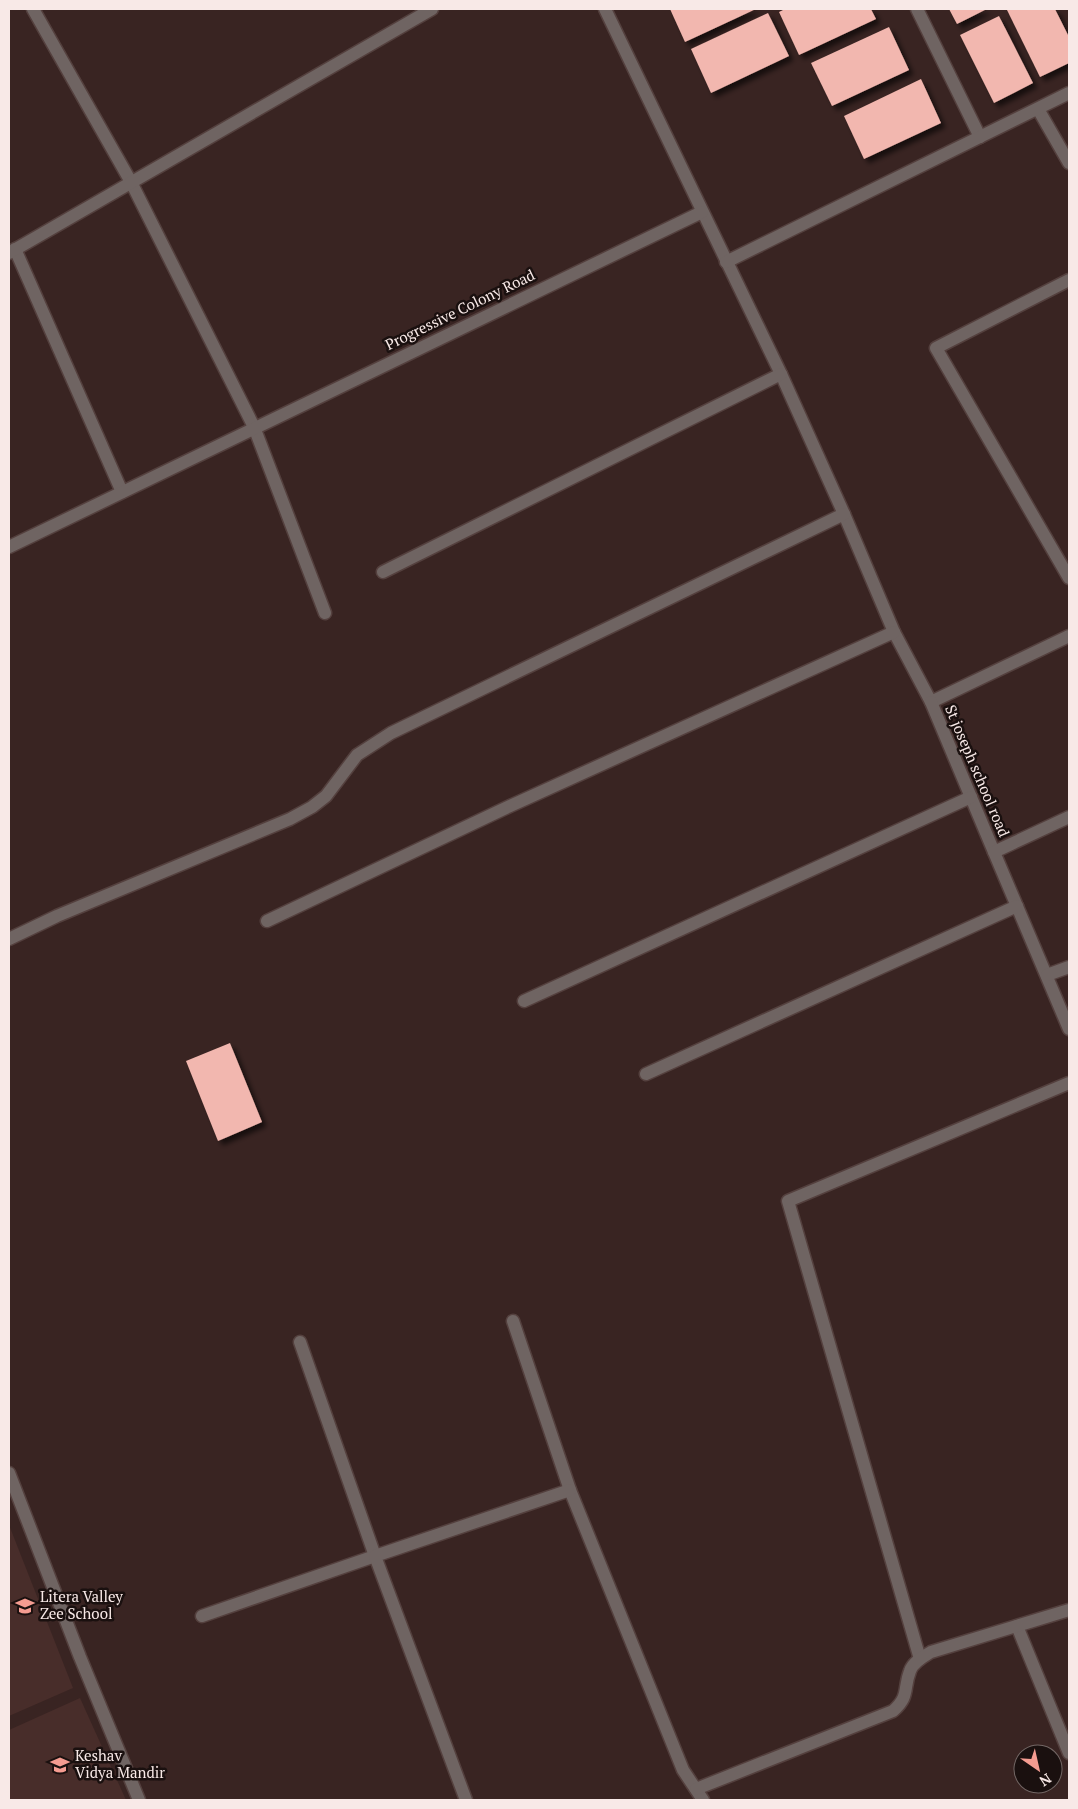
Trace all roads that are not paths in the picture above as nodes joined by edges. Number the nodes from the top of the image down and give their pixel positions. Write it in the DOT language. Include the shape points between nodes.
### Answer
graph roads {
  1 [pos="33,9"];
  2 [pos="432,9"];
  3 [pos="605,9"];
  4 [pos="917,9"];
  5 [pos="1069,93"];
  6 [pos="1038,109"];
  7 [pos="980,137"];
  8 [pos="1069,163"];
  9 [pos="131,182"];
  10 [pos="702,212"];
  11 [pos="12,251"];
  12 [pos="726,262"];
  13 [pos="1069,280"];
  14 [pos="782,374"];
  15 [pos="254,428"];
  16 [pos="122,492"];
  17 [pos="844,514"];
  18 [pos="9,547"];
  19 [pos="383,572"];
  20 [pos="1069,578"];
  21 [pos="325,613"];
  22 [pos="894,632"];
  23 [pos="1069,636"];
  24 [pos="930,702"];
  25 [pos="971,797"];
  26 [pos="1069,817"];
  27 [pos="994,852"];
  28 [pos="1017,906"];
  29 [pos="268,921"];
  30 [pos="9,940"];
  31 [pos="1069,967"];
  32 [pos="1047,975"];
  33 [pos="524,1001"];
  34 [pos="1069,1029"];
  35 [pos="646,1074"];
  36 [pos="1069,1083"];
  37 [pos="513,1321"];
  38 [pos="300,1342"];
  39 [pos="9,1474"];
  40 [pos="570,1490"];
  41 [pos="375,1556"];
  42 [pos="1069,1610"];
  43 [pos="202,1616"];
  44 [pos="1017,1626"];
  45 [pos="920,1659"];
  46 [pos="1069,1753"];
  47 [pos="696,1789"];
  48 [pos="139,1800"];
  49 [pos="466,1800"];
  50 [pos="703,1800"];
  1 -- 9 [label="street"];
  2 -- 9 [label="street"];
  3 -- 10 [label="street, St joseph school road"];
  4 -- 7 [label="street"];
  5 -- 6 [label="street"];
  6 -- 7 [label="street"];
  6 -- 8 [label="street"];
  7 -- 12 [label="street"];
  9 -- 11 [label="street"];
  9 -- 15 [label="street"];
  10 -- 12 [label="street, St joseph school road"];
  10 -- 15 [label="street, Progressive Colony Road"];
  11 -- 16 [label="street"];
  12 -- 14 [label="street, St joseph school road"];
  13 -- 20 [label="street" via="936,348"];
  14 -- 17 [label="street, St joseph school road"];
  14 -- 19 [label="street"];
  15 -- 16 [label="street, Progressive Colony Road"];
  15 -- 21 [label="street"];
  16 -- 18 [label="street, Progressive Colony Road"];
  17 -- 22 [label="street, St joseph school road"];
  17 -- 30 [label="street" via="391,733 357,755 326,796 290,819 57,916"];
  22 -- 24 [label="street, St joseph school road"];
  22 -- 29 [label="street" via="519,802"];
  23 -- 24 [label="street"];
  24 -- 25 [label="street, St joseph school road"];
  25 -- 27 [label="street, St joseph school road"];
  25 -- 33 [label="street"];
  26 -- 27 [label="street"];
  27 -- 28 [label="street, St joseph school road"];
  28 -- 32 [label="street, St joseph school road"];
  28 -- 35 [label="street"];
  31 -- 32 [label="street"];
  32 -- 34 [label="street, St joseph school road"];
  36 -- 45 [label="street" via="788,1201"];
  37 -- 40 [label="street"];
  38 -- 41 [label="street"];
  39 -- 48 [label="street"];
  40 -- 41 [label="street"];
  40 -- 47 [label="street" via="683,1770"];
  41 -- 43 [label="street"];
  41 -- 49 [label="street"];
  42 -- 44 [label="street"];
  44 -- 45 [label="street" via="931,1652"];
  44 -- 46 [label="street"];
  45 -- 47 [label="street" via="910,1670 904,1700 893,1711"];
  47 -- 50 [label="street"];
}
